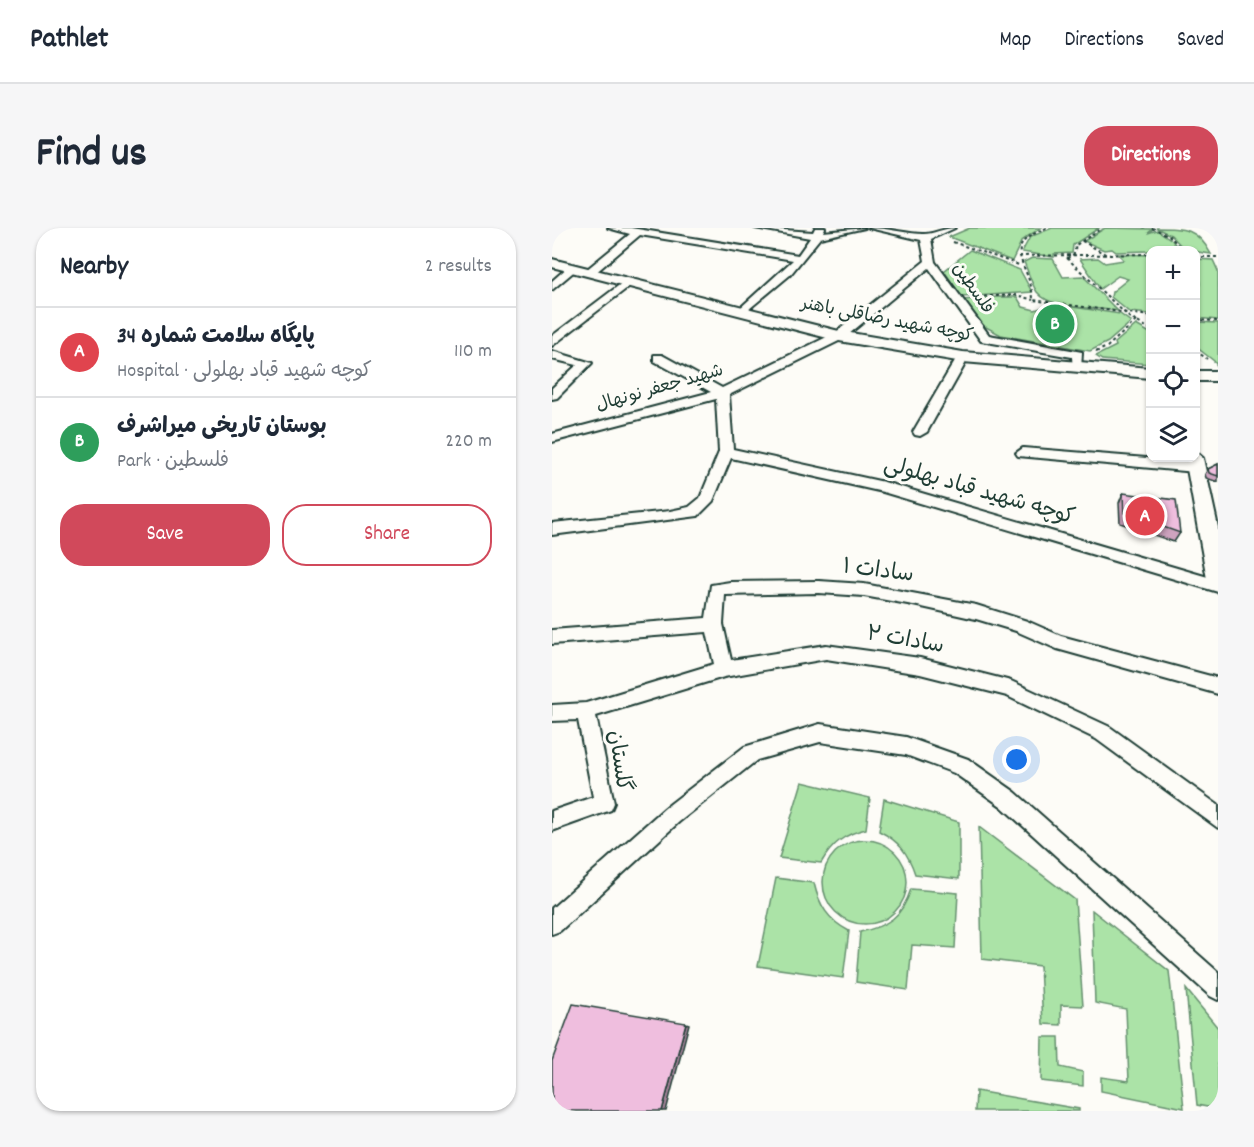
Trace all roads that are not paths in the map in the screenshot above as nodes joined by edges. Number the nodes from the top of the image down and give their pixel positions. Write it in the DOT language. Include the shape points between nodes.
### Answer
graph roads {
  1 [pos="613,228"];
  2 [pos="760,228"];
  3 [pos="860,228"];
  4 [pos="874,228"];
  5 [pos="950,228"];
  6 [pos="638,232"];
  7 [pos="818,232"];
  8 [pos="926,238"];
  9 [pos="799,258"];
  10 [pos="930,262"];
  11 [pos="552,263"];
  12 [pos="573,268"];
  13 [pos="590,272"];
  14 [pos="630,282"];
  15 [pos="552,287"];
  16 [pos="742,311"];
  17 [pos="839,336"];
  18 [pos="552,342"];
  19 [pos="552,355"];
  20 [pos="963,357"];
  21 [pos="658,358"];
  22 [pos="1077,367"];
  23 [pos="1146,373"];
  24 [pos="1200,376"];
  25 [pos="1218,376"];
  26 [pos="722,393"];
  27 [pos="552,395"];
  28 [pos="920,432"];
  29 [pos="552,438"];
  30 [pos="726,452"];
  31 [pos="1023,453"];
  32 [pos="1146,459"];
  33 [pos="1195,462"];
  34 [pos="552,529"];
  35 [pos="1214,532"];
  36 [pos="1218,579"];
  37 [pos="1218,586"];
  38 [pos="714,624"];
  39 [pos="552,637"];
  40 [pos="724,669"];
  41 [pos="1218,686"];
  42 [pos="586,711"];
  43 [pos="552,713"];
  44 [pos="1218,819"];
  45 [pos="552,821"];
  46 [pos="552,923"];
  47 [pos="1218,988"];
  1 -- 6 [label="street"];
  2 -- 7 [label="street"];
  3 -- 7 [label="street"];
  4 -- 8 [label="street"];
  5 -- 8 [label="street"];
  6 -- 9 [label="street"];
  6 -- 13 [label="street"];
  7 -- 9 [label="street"];
  8 -- 10 [label="street"];
  9 -- 16 [label="street"];
  10 -- 17 [label="street, شهید جعفر نونهال"];
  10 -- 22 [label="street, فلسطین" via="985,339 1078,355"];
  11 -- 12 [label="street, کوچه شهید رضاقلی باهنر"];
  12 -- 13 [label="street, کوچه شهید رضاقلی باهنر"];
  12 -- 15 [label="street"];
  13 -- 14 [label="street, کوچه شهید رضاقلی باهنر"];
  14 -- 16 [label="street, کوچه شهید رضاقلی باهنر"];
  14 -- 18 [label="street"];
  16 -- 17 [label="street, کوچه شهید رضاقلی باهنر"];
  17 -- 20 [label="street, کوچه شهید رضاقلی باهنر"];
  17 -- 26 [label="street, شهید جعفر نونهال"];
  19 -- 27 [label="street" via="586,363"];
  20 -- 22 [label="street, کوچه شهید رضاقلی باهنر"];
  20 -- 28 [label="street"];
  21 -- 26 [label="street"];
  22 -- 23 [label="street, کوچه شهید رضاقلی باهنر"];
  24 -- 25 [label="street"];
  26 -- 29 [label="street, شهید جعفر نونهال"];
  26 -- 30 [label="street"];
  30 -- 34 [label="street" via="706,501 693,512"];
  30 -- 37 [label="street, کوچه شهید قباد بهلولی" via="884,487"];
  31 -- 32 [label="street"];
  33 -- 35 [label="street"];
  35 -- 36 [label="street"];
  38 -- 39 [label="street"];
  38 -- 40 [label="street"];
  38 -- 41 [label="street, سادات ۱" via="717,590 864,590 976,612 1057,642"];
  40 -- 42 [label="street, سادات ۲"];
  40 -- 44 [label="street, سادات ۲" via="826,652 920,666 1011,689 1103,733"];
  42 -- 43 [label="street, سادات ۲"];
  42 -- 45 [label="street, گلستان" via="604,802"];
  46 -- 47 [label="street" via="672,815 751,753 820,733 906,746 961,766 1008,799"];
}
